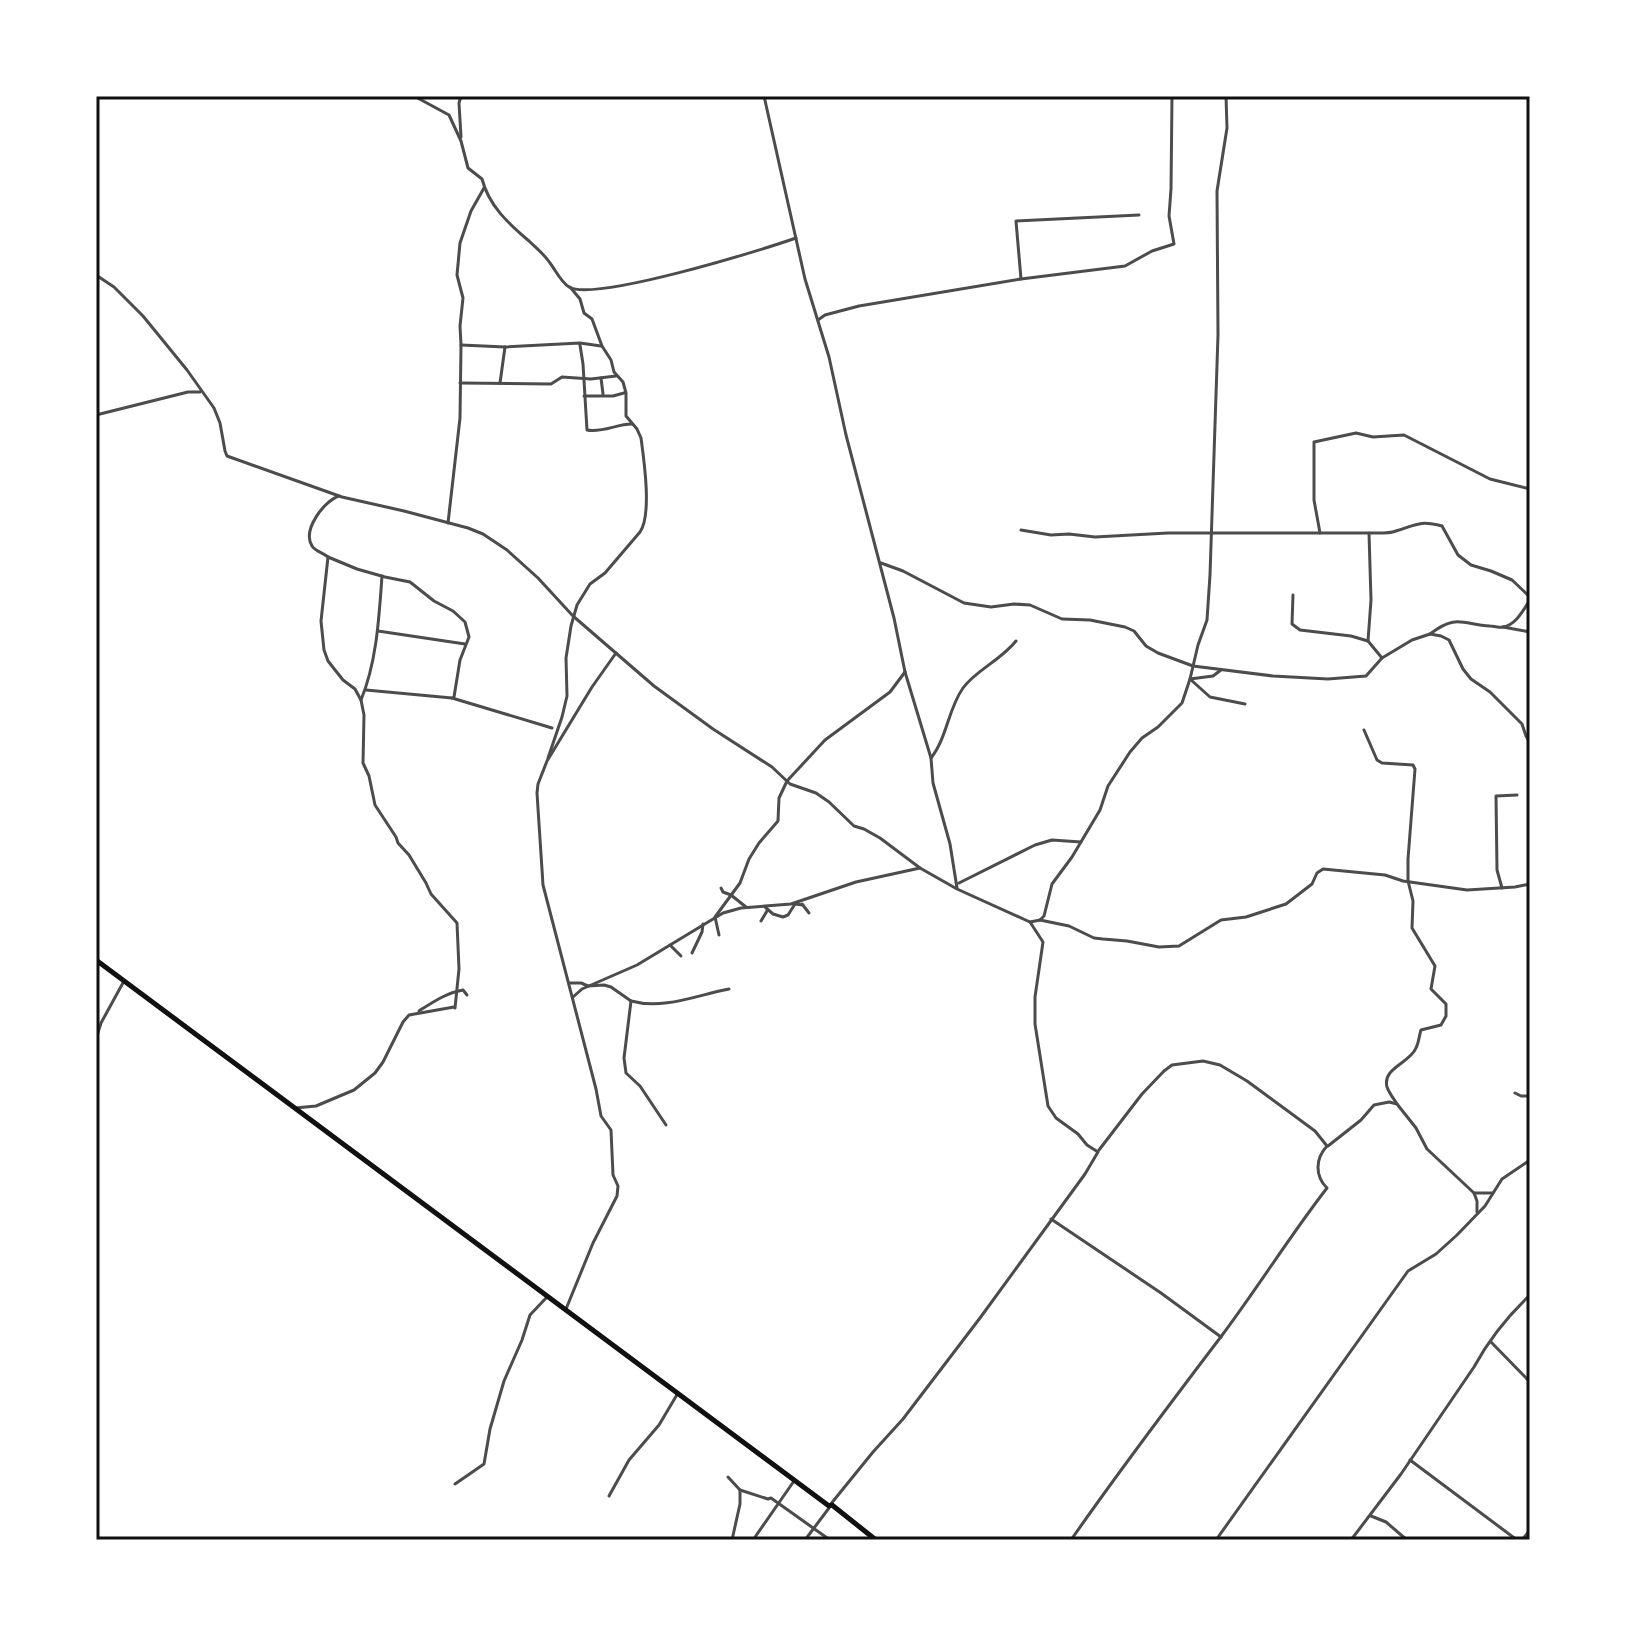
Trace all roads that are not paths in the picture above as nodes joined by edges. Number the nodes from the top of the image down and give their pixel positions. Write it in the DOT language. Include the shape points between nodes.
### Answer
graph roads {
  1 [pos="414,96"];
  2 [pos="461,96"];
  3 [pos="764,96"];
  4 [pos="1172,96"];
  5 [pos="1226,96"];
  6 [pos="461,141"];
  7 [pos="484,188"];
  8 [pos="1139,215"];
  9 [pos="796,238"];
  10 [pos="96,275"];
  11 [pos="1021,279"];
  12 [pos="570,287"];
  13 [pos="818,320"];
  14 [pos="580,343"];
  15 [pos="461,345"];
  16 [pos="602,346"];
  17 [pos="505,347"];
  18 [pos="616,376"];
  19 [pos="601,378"];
  20 [pos="583,379"];
  21 [pos="460,383"];
  22 [pos="500,383"];
  23 [pos="626,393"];
  24 [pos="203,394"];
  25 [pos="584,396"];
  26 [pos="603,396"];
  27 [pos="96,415"];
  28 [pos="632,424"];
  29 [pos="1530,489"];
  30 [pos="342,497"];
  31 [pos="448,523"];
  32 [pos="1021,530"];
  33 [pos="1210,533"];
  34 [pos="1320,533"];
  35 [pos="1369,533"];
  36 [pos="328,557"];
  37 [pos="881,563"];
  38 [pos="382,576"];
  39 [pos="1293,595"];
  40 [pos="1530,598"];
  41 [pos="573,616"];
  42 [pos="1503,627"];
  43 [pos="378,631"];
  44 [pos="1530,632"];
  45 [pos="1430,634"];
  46 [pos="1016,641"];
  47 [pos="1368,641"];
  48 [pos="466,644"];
  49 [pos="616,653"];
  50 [pos="1382,658"];
  51 [pos="1193,666"];
  52 [pos="1221,670"];
  53 [pos="905,672"];
  54 [pos="1190,679"];
  55 [pos="366,690"];
  56 [pos="452,698"];
  57 [pos="361,700"];
  58 [pos="1245,704"];
  59 [pos="552,728"];
  60 [pos="1364,730"];
  61 [pos="1530,743"];
  62 [pos="931,758"];
  63 [pos="547,761"];
  64 [pos="787,781"];
  65 [pos="1517,795"];
  66 [pos="1081,842"];
  67 [pos="920,868"];
  68 [pos="1408,881"];
  69 [pos="1530,884"];
  70 [pos="957,887"];
  71 [pos="721,888"];
  72 [pos="1502,888"];
  73 [pos="731,895"];
  74 [pos="801,903"];
  75 [pos="747,907"];
  76 [pos="766,908"];
  77 [pos="809,913"];
  78 [pos="715,917"];
  79 [pos="1040,920"];
  80 [pos="761,921"];
  81 [pos="1030,922"];
  82 [pos="703,924"];
  83 [pos="719,935"];
  84 [pos="670,945"];
  85 [pos="692,953"];
  86 [pos="681,956"];
  87 [pos="96,960"];
  88 [pos="124,981"];
  89 [pos="570,983"];
  90 [pos="588,986"];
  91 [pos="729,989"];
  92 [pos="458,991"];
  93 [pos="467,995"];
  94 [pos="573,997"];
  95 [pos="631,1001"];
  96 [pos="416,1013"];
  97 [pos="96,1039"];
  98 [pos="1515,1093"];
  99 [pos="1530,1096"];
  100 [pos="1397,1104"];
  101 [pos="294,1109"];
  102 [pos="666,1125"];
  103 [pos="1327,1146"];
  104 [pos="1098,1152"];
  105 [pos="1530,1160"];
  106 [pos="1474,1193"];
  107 [pos="1493,1193"];
  108 [pos="1476,1216"];
  109 [pos="1051,1219"];
  110 [pos="1530,1295"];
  111 [pos="548,1296"];
  112 [pos="566,1309"];
  113 [pos="1221,1337"];
  114 [pos="1491,1342"];
  115 [pos="1530,1382"];
  116 [pos="678,1392"];
  117 [pos="1410,1460"];
  118 [pos="728,1477"];
  119 [pos="795,1479"];
  120 [pos="455,1484"];
  121 [pos="740,1490"];
  122 [pos="609,1496"];
  123 [pos="778,1503"];
  124 [pos="830,1506"];
  125 [pos="1369,1516"];
  126 [pos="814,1528"];
  127 [pos="1530,1530"];
  128 [pos="732,1540"];
  129 [pos="753,1540"];
  130 [pos="805,1540"];
  131 [pos="830,1540"];
  132 [pos="876,1540"];
  133 [pos="1071,1540"];
  134 [pos="1216,1540"];
  135 [pos="1351,1540"];
  136 [pos="1407,1540"];
  137 [pos="1520,1540"];
  1 -- 6 [label="street" via="449,115"];
  2 -- 6 [label="street"];
  3 -- 9 [label="street"];
  4 -- 11 [label="street" via="1169,216 1174,244 1125,266"];
  5 -- 33 [label="street" via="1227,128 1217,191"];
  6 -- 7 [label="street" via="468,168 482,179"];
  7 -- 12 [label="street" via="503,219"];
  7 -- 15 [label="street" via="460,243"];
  8 -- 11 [label="street" via="1016,221"];
  9 -- 12 [label="street" via="660,278 600,289"];
  9 -- 13 [label="street"];
  10 -- 24 [label="street" via="150,324"];
  11 -- 13 [label="street" via="859,306"];
  12 -- 16 [label="street" via="592,319"];
  13 -- 37 [label="street"];
  14 -- 16 [label="street"];
  14 -- 17 [label="street"];
  14 -- 20 [label="street"];
  15 -- 17 [label="street"];
  15 -- 21 [label="street"];
  16 -- 18 [label="street"];
  17 -- 22 [label="street"];
  18 -- 19 [label="street"];
  18 -- 23 [label="street"];
  19 -- 20 [label="street"];
  19 -- 26 [label="street"];
  20 -- 22 [label="street"];
  20 -- 25 [label="street"];
  21 -- 22 [label="street"];
  21 -- 31 [label="street"];
  23 -- 26 [label="street"];
  23 -- 28 [label="street" via="626,416"];
  24 -- 27 [label="street" via="188,392"];
  24 -- 30 [label="street" via="220,423 227,456"];
  25 -- 26 [label="street"];
  25 -- 28 [label="street" via="588,431"];
  28 -- 41 [label="street" via="640,435 644,460 644,526 590,584"];
  29 -- 34 [label="street" via="1490,479 1404,435 1356,433 1314,442"];
  30 -- 31 [label="street"];
  30 -- 36 [label="street" via="328,502 310,531 310,543"];
  31 -- 41 [label="street" via="483,534 507,550"];
  32 -- 33 [label="street" via="1095,537"];
  33 -- 34 [label="street"];
  33 -- 51 [label="street" via="1207,620"];
  34 -- 35 [label="street"];
  35 -- 40 [label="street" via="1414,524 1442,526 1458,555 1512,580"];
  35 -- 47 [label="street"];
  36 -- 38 [label="street"];
  36 -- 57 [label="street" via="321,621 326,657"];
  37 -- 51 [label="street" via="964,603 1030,605 1062,619 1125,627 1158,653"];
  37 -- 53 [label="street"];
  38 -- 43 [label="street"];
  38 -- 48 [label="street" via="410,582 459,616 468,634"];
  39 -- 47 [label="street" via="1292,624 1300,630"];
  40 -- 42 [label="street" via="1519,616"];
  41 -- 49 [label="street"];
  41 -- 63 [label="street" via="565,667 567,696"];
  42 -- 44 [label="street"];
  42 -- 45 [label="street" via="1456,620"];
  43 -- 48 [label="street"];
  43 -- 55 [label="street"];
  45 -- 50 [label="street"];
  45 -- 61 [label="street" via="1449,640 1463,669 1522,724"];
  46 -- 62 [label="street" via="962,690"];
  47 -- 50 [label="street"];
  48 -- 56 [label="street"];
  49 -- 63 [label="street"];
  49 -- 64 [label="street"];
  50 -- 52 [label="street" via="1366,676 1338,679"];
  51 -- 52 [label="street"];
  51 -- 54 [label="street"];
  52 -- 54 [label="street"];
  53 -- 62 [label="street"];
  53 -- 64 [label="street" via="890,692 825,740"];
  54 -- 58 [label="street" via="1210,697"];
  54 -- 66 [label="street" via="1182,703 1128,755"];
  55 -- 56 [label="street"];
  55 -- 57 [label="street"];
  56 -- 59 [label="street"];
  57 -- 92 [label="street" via="363,763 375,805 431,894 457,923"];
  60 -- 68 [label="street" via="1377,760 1415,769"];
  62 -- 70 [label="street"];
  63 -- 89 [label="street" via="537,793 542,877"];
  64 -- 67 [label="street" via="816,793 854,826"];
  64 -- 73 [label="street" via="779,798 778,821 759,843"];
  65 -- 72 [label="street" via="1496,796"];
  66 -- 70 [label="street" via="1035,845"];
  66 -- 79 [label="street" via="1052,884"];
  67 -- 70 [label="street"];
  67 -- 74 [label="street" via="856,882"];
  68 -- 72 [label="street" via="1467,890"];
  68 -- 79 [label="street" via="1320,870 1312,884 1286,904 1221,920 1173,947 1094,938"];
  68 -- 100 [label="street" via="1412,928 1435,966 1431,989 1446,1004 1446,1016 1441,1025 1421,1030 1409,1058 1388,1076 1387,1087"];
  69 -- 72 [label="street"];
  70 -- 81 [label="street"];
  71 -- 73 [label="street"];
  73 -- 75 [label="street"];
  73 -- 78 [label="street"];
  74 -- 76 [label="street"];
  74 -- 76 [label="street" via="783,917"];
  74 -- 77 [label="street"];
  75 -- 76 [label="street"];
  75 -- 78 [label="street"];
  76 -- 80 [label="street"];
  78 -- 82 [label="street"];
  78 -- 83 [label="street"];
  79 -- 81 [label="street"];
  81 -- 104 [label="street" via="1043,942 1035,1024 1048,1106"];
  82 -- 84 [label="street"];
  82 -- 85 [label="street"];
  84 -- 86 [label="street"];
  84 -- 90 [label="street"];
  87 -- 88 [label="highway"];
  88 -- 97 [label="street"];
  88 -- 101 [label="highway"];
  89 -- 90 [label="street"];
  89 -- 94 [label="street"];
  90 -- 94 [label="street"];
  90 -- 95 [label="street" via="611,987"];
  91 -- 95 [label="street" via="681,1001"];
  92 -- 93 [label="street"];
  92 -- 96 [label="street"];
  92 -- 96 [label="street" via="455,1008"];
  94 -- 112 [label="street" via="601,1116 611,1130 618,1186"];
  95 -- 102 [label="street" via="626,1073"];
  96 -- 101 [label="street" via="403,1022 375,1073 354,1090"];
  98 -- 99 [label="street"];
  100 -- 103 [label="street" via="1374,1105"];
  100 -- 106 [label="street" via="1427,1149"];
  101 -- 111 [label="highway"];
  103 -- 104 [label="street" via="1315,1131 1247,1081 1203,1061 1164,1071"];
  103 -- 113 [label="street" via="1317,1170 1327,1188"];
  104 -- 109 [label="street"];
  105 -- 107 [label="street" via="1502,1179"];
  106 -- 107 [label="street"];
  106 -- 108 [label="street"];
  107 -- 108 [label="street"];
  108 -- 134 [label="street" via="1436,1254 1408,1271"];
  109 -- 113 [label="street"];
  109 -- 124 [label="street" via="903,1419"];
  110 -- 114 [label="street"];
  111 -- 112 [label="highway"];
  111 -- 120 [label="street" via="530,1315 504,1381 484,1464"];
  112 -- 116 [label="highway"];
  113 -- 133 [label="street"];
  114 -- 115 [label="street"];
  114 -- 117 [label="street"];
  116 -- 119 [label="highway"];
  116 -- 122 [label="street"];
  117 -- 125 [label="street"];
  117 -- 137 [label="street"];
  118 -- 121 [label="street"];
  119 -- 123 [label="street"];
  119 -- 124 [label="highway"];
  121 -- 123 [label="street"];
  121 -- 128 [label="street"];
  123 -- 126 [label="street"];
  123 -- 129 [label="street"];
  124 -- 126 [label="street"];
  124 -- 132 [label="highway"];
  125 -- 135 [label="street"];
  125 -- 136 [label="street" via="1386,1522"];
  126 -- 130 [label="street"];
  126 -- 131 [label="street"];
  127 -- 137 [label="street"];
}
